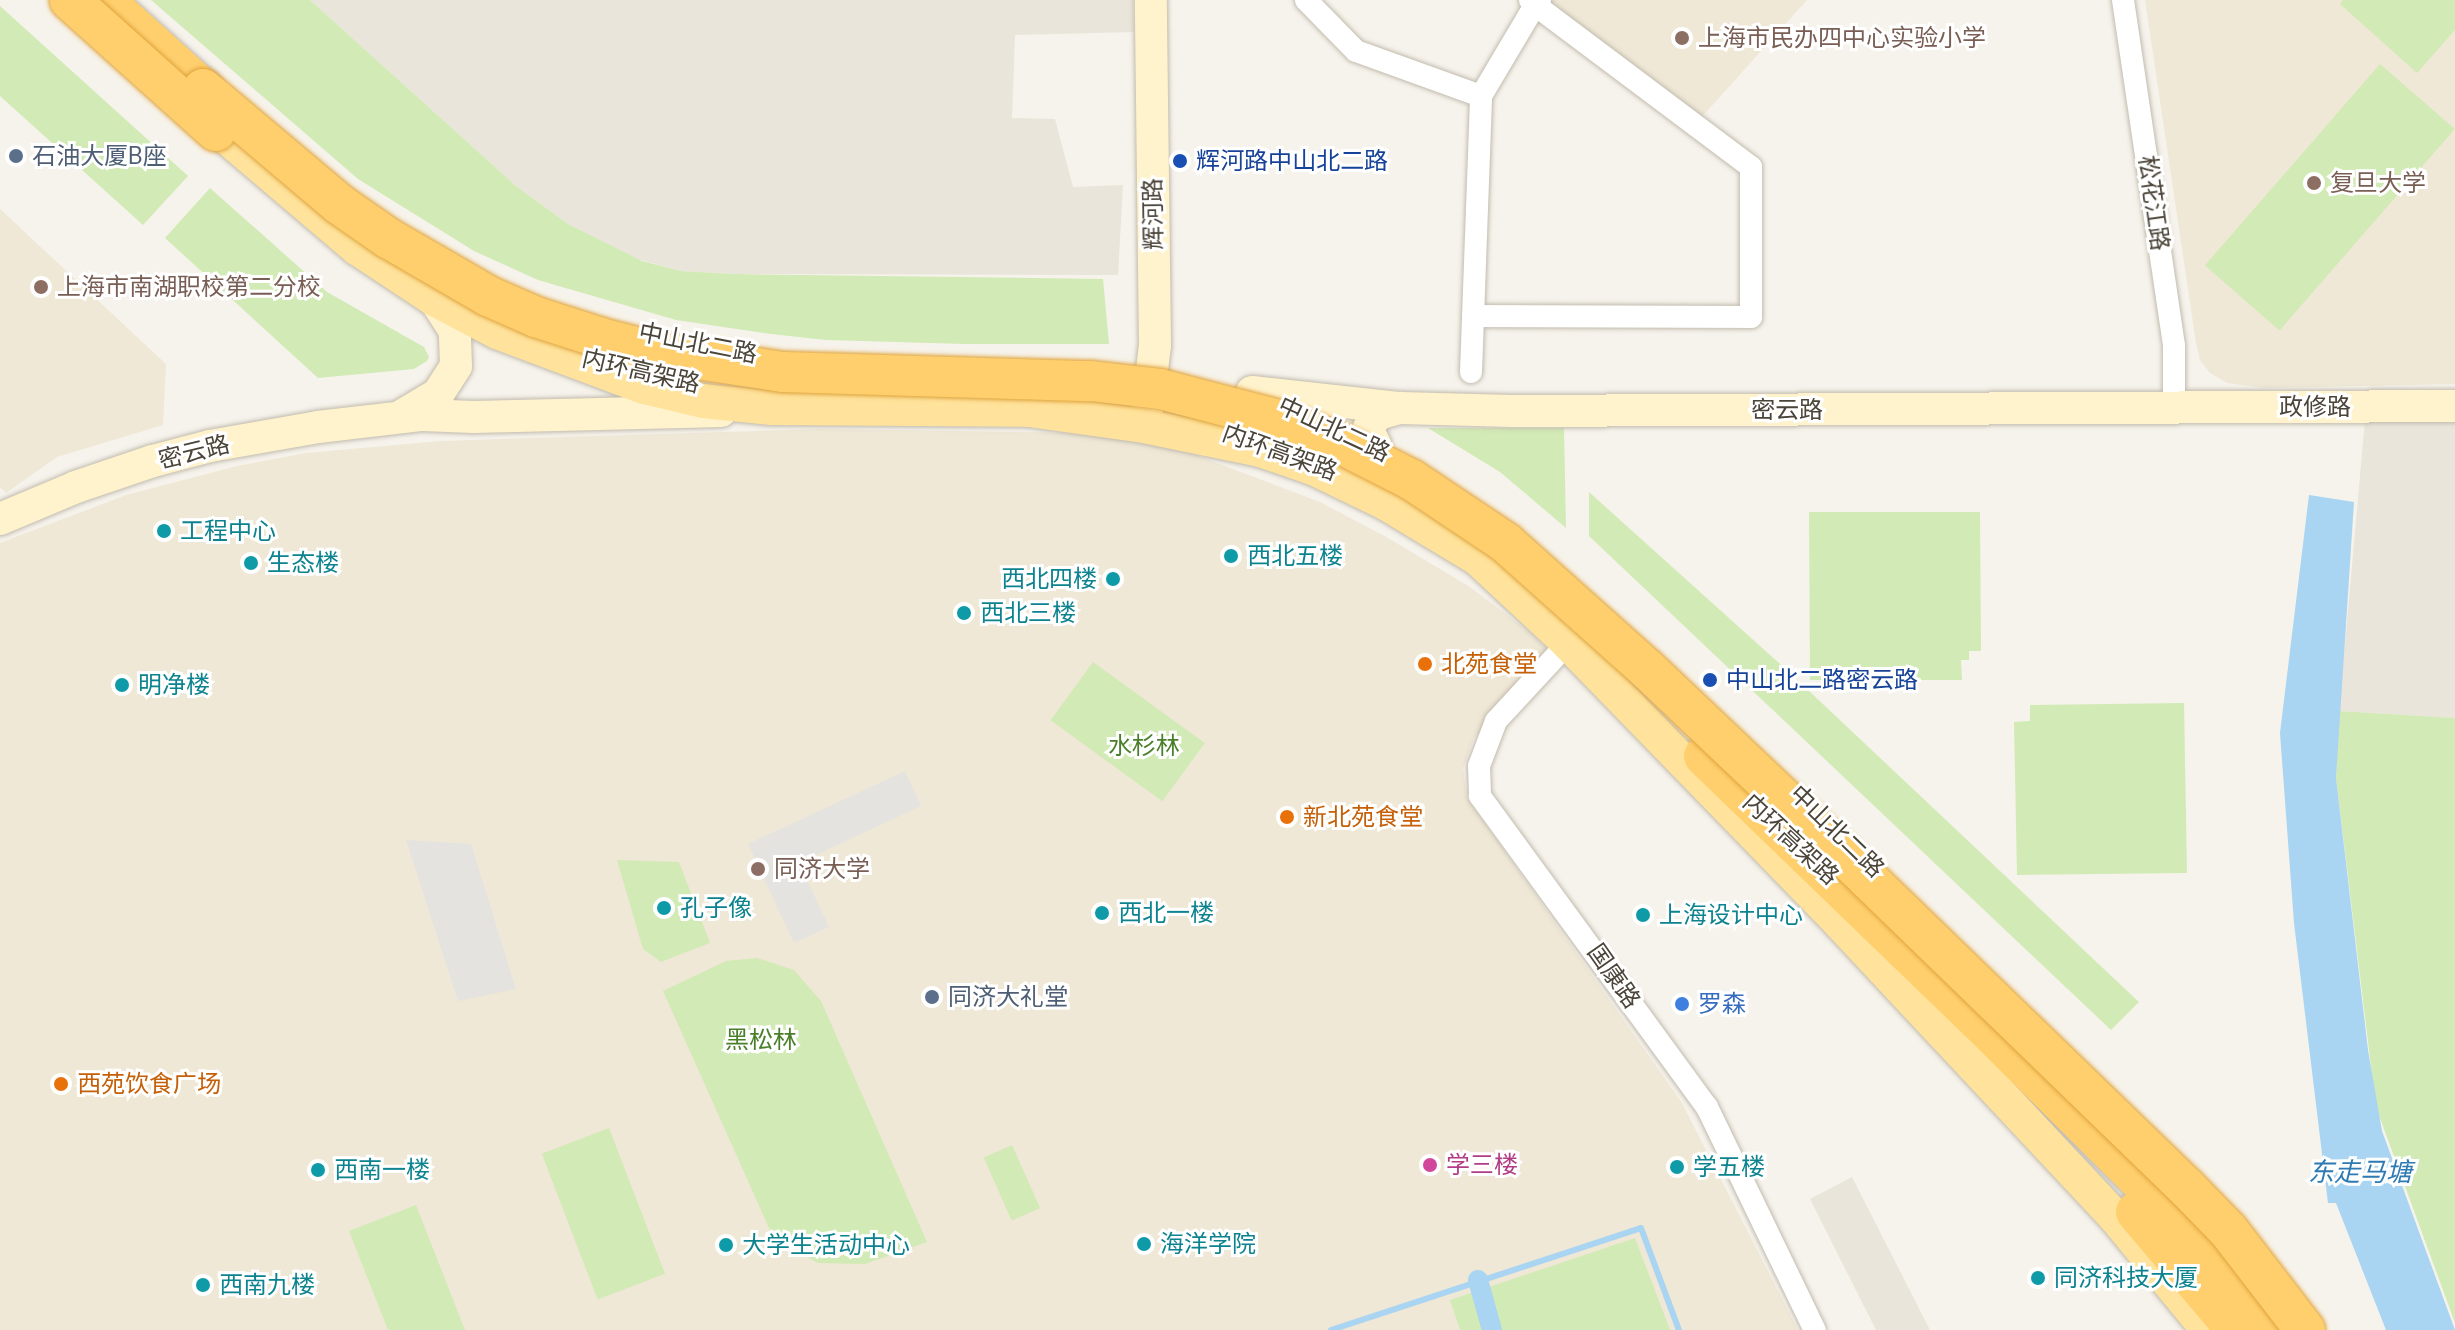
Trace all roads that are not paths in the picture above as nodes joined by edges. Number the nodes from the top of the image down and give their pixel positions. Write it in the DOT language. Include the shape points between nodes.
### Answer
graph roads {
  1 [pos="69,0"];
  2 [pos="104,0"];
  3 [pos="122,0"];
  4 [pos="1151,0"];
  5 [pos="1306,0"];
  6 [pos="2123,0"];
  7 [pos="1535,2"];
  8 [pos="1481,96"];
  9 [pos="434,299"];
  10 [pos="1473,316"];
  11 [pos="1471,372"];
  12 [pos="1153,375"];
  13 [pos="1252,392"];
  14 [pos="2455,406"];
  15 [pos="772,408"];
  16 [pos="1400,408"];
  17 [pos="2174,408"];
  18 [pos="397,417"];
  19 [pos="1144,426"];
  20 [pos="1375,444"];
  21 [pos="0,519"];
  22 [pos="1568,643"];
  23 [pos="1704,756"];
  24 [pos="1815,1330"];
  25 [pos="2208,1330"];
  26 [pos="2236,1330"];
  27 [pos="2276,1330"];
  28 [pos="2302,1330"];
  1 -- 9 [label="main road, 中山北二路" via="357,248"];
  1 -- 23 [label="highway, 内环高架路, bridge" via="353,245 430,292 510,330 585,360 717,388 1097,408 1185,421 1314,460 1479,551"];
  2 -- 28 [label="highway, 内环高架路, bridge" via="339,204 448,275 536,317 659,353 783,372 1091,381 1160,389 1283,421 1412,480 1506,543 1868,879 2228,1230"];
  3 -- 12 [label="main road, 中山北二路" via="358,202 408,238 549,306 686,344 778,358"];
  4 -- 12 [label="street, 辉河路"];
  5 -- 8 [label="street" via="1356,51"];
  6 -- 17 [label="street, 松花江路" via="2174,346"];
  7 -- 8 [label="street"];
  7 -- 10 [label="street" via="1751,167 1751,317"];
  8 -- 10 [label="street"];
  9 -- 15 [label="main road, 中山北二路" via="497,332 644,387 703,401"];
  9 -- 18 [label="street, 密云路" via="455,331 456,366 438,394"];
  10 -- 11 [label="street"];
  12 -- 13 [label="main road, 中山北二路"];
  12 -- 19 [label="street, 辉河路"];
  13 -- 16 [label="street, 密云路"];
  13 -- 20 [label="main road, 中山北二路"];
  14 -- 17 [label="street, 政修路"];
  15 -- 18 [label="street, 密云路"];
  15 -- 19 [label="main road, 中山北二路" via="1029,410"];
  16 -- 17 [label="street, 密云路"];
  16 -- 20 [label="street" via="1372,420 1368,431"];
  18 -- 21 [label="street, 密云路" via="182,453 89,482"];
  19 -- 22 [label="main road, 中山北二路" via="1260,450 1313,468 1387,504 1477,558"];
  20 -- 28 [label="main road, 中山北二路" via="1521,540 1601,607 1819,814 2058,1044 2198,1189"];
  22 -- 24 [label="street, 国康路" via="1496,721 1479,766 1480,796 1707,1107"];
  22 -- 25 [label="main road, 中山北二路" via="2116,1218"];
  23 -- 26 [label="highway" via="2117,1190"];
  23 -- 27 [label="highway, 内环高架路" via="2179,1220"];
}
